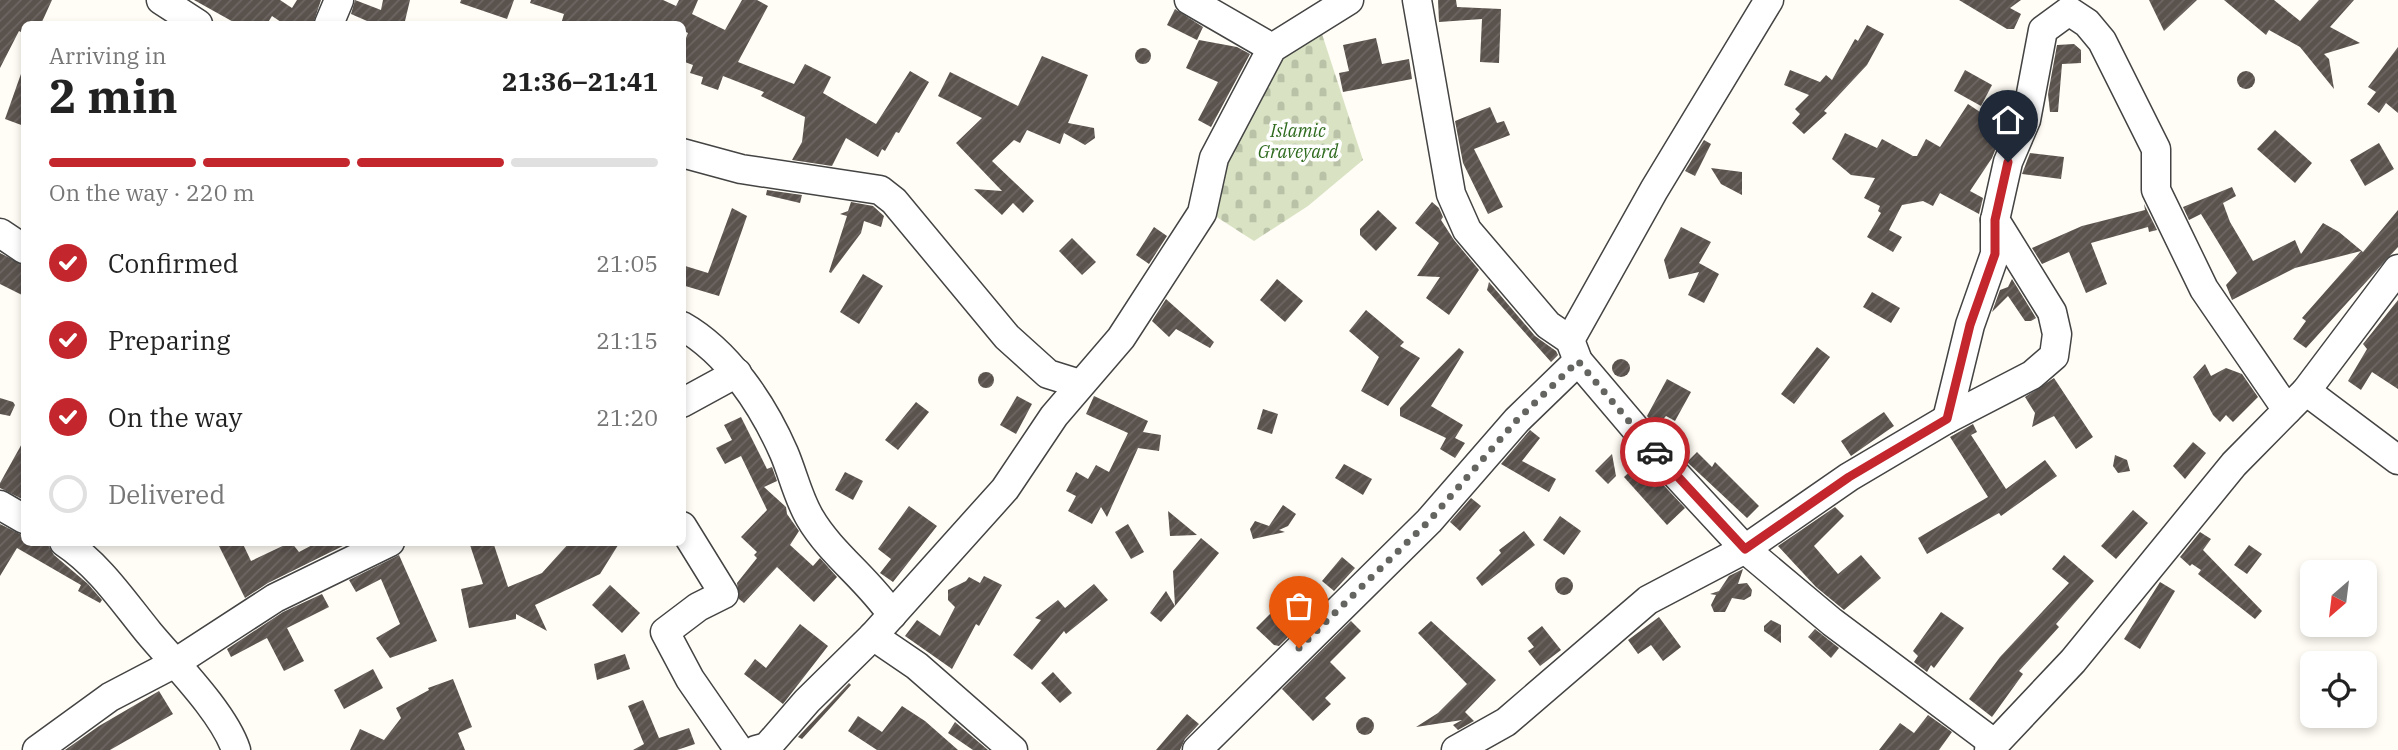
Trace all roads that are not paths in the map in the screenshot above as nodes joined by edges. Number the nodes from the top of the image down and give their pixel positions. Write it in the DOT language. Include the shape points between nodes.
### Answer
graph roads {
  1 [pos="161,0"];
  2 [pos="339,0"];
  3 [pos="1189,0"];
  4 [pos="1349,0"];
  5 [pos="1417,0"];
  6 [pos="1769,0"];
  7 [pos="193,21"];
  8 [pos="330,21"];
  9 [pos="1272,48"];
  10 [pos="686,154"];
  11 [pos="1995,220"];
  12 [pos="0,233"];
  13 [pos="21,247"];
  14 [pos="2398,269"];
  15 [pos="686,328"];
  16 [pos="1574,351"];
  17 [pos="737,373"];
  18 [pos="1080,384"];
  19 [pos="2296,400"];
  20 [pos="686,401"];
  21 [pos="1947,419"];
  22 [pos="2398,460"];
  23 [pos="0,505"];
  24 [pos="21,517"];
  25 [pos="686,532"];
  26 [pos="68,546"];
  27 [pos="382,546"];
  28 [pos="1745,549"];
  29 [pos="892,615"];
  30 [pos="873,636"];
  31 [pos="175,663"];
  32 [pos="1992,747"];
  33 [pos="765,749"];
  34 [pos="37,750"];
  35 [pos="236,750"];
  36 [pos="739,750"];
  37 [pos="1013,750"];
  38 [pos="1197,750"];
  39 [pos="1456,750"];
  1 -- 7 [label="street"];
  2 -- 8 [label="street"];
  3 -- 9 [label="street"];
  4 -- 9 [label="street"];
  5 -- 16 [label="street" via="1451,194 1467,230"];
  6 -- 16 [label="street" via="1654,190"];
  9 -- 18 [label="street" via="1214,158 1202,213 1121,338"];
  10 -- 18 [label="street" via="741,169 880,190 1007,337 1048,374"];
  11 -- 19 [label="street" via="2008,162 2025,120 2043,30 2069,11 2102,41 2156,149 2156,190 2204,289"];
  11 -- 21 [label="street" via="1995,254 1970,325"];
  11 -- 21 [label="street" via="2052,312 2057,334 2054,356 2032,375"];
  12 -- 13 [label="street"];
  14 -- 19 [label="street"];
  15 -- 17 [label="street" via="706,340"];
  16 -- 28 [label="street" via="1657,454"];
  16 -- 38 [label="street" via="1429,521"];
  17 -- 20 [label="street"];
  17 -- 29 [label="street" via="782,450 810,518"];
  18 -- 29 [label="street" via="1005,489"];
  19 -- 22 [label="street"];
  19 -- 32 [label="street" via="2234,464 2073,661"];
  21 -- 28 [label="street" via="1849,477"];
  23 -- 24 [label="street"];
  25 -- 36 [label="street" via="724,594 665,632 690,679"];
  26 -- 31 [label="street" via="113,586"];
  27 -- 31 [label="street" via="275,598"];
  28 -- 32 [label="street"];
  28 -- 39 [label="street" via="1647,600 1506,722"];
  29 -- 30 [label="street"];
  30 -- 33 [label="street"];
  30 -- 37 [label="street" via="917,666"];
  31 -- 34 [label="street" via="110,696"];
  31 -- 35 [label="street" via="232,738"];
}
